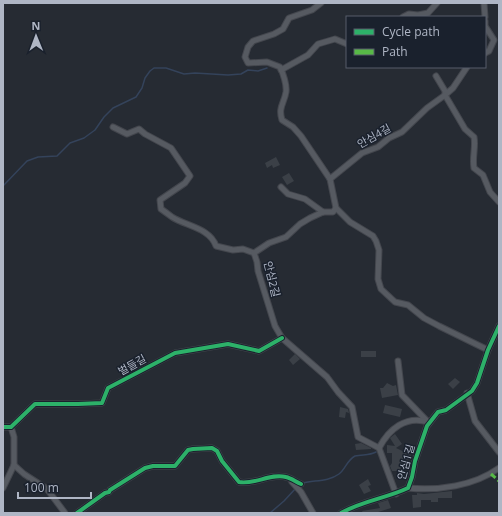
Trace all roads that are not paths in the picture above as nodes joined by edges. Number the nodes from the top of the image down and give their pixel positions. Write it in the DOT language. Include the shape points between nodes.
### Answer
graph roads {
  1 [pos="321,3"];
  2 [pos="437,3"];
  3 [pos="484,3"];
  4 [pos="405,16"];
  5 [pos="485,16"];
  6 [pos="486,28"];
  7 [pos="346,44"];
  8 [pos="486,52"];
  9 [pos="466,68"];
  10 [pos="281,70"];
  11 [pos="436,76"];
  12 [pos="445,95"];
  13 [pos="113,127"];
  14 [pos="330,179"];
  15 [pos="281,187"];
  16 [pos="499,202"];
  17 [pos="336,208"];
  18 [pos="323,212"];
  19 [pos="254,253"];
  20 [pos="499,326"];
  21 [pos="496,336"];
  22 [pos="282,338"];
  23 [pos="488,350"];
  24 [pos="398,361"];
  25 [pos="467,394"];
  26 [pos="430,423"];
  27 [pos="3,427"];
  28 [pos="11,427"];
  29 [pos="379,448"];
  30 [pos="499,452"];
  31 [pos="14,465"];
  32 [pos="499,468"];
  33 [pos="292,482"];
  34 [pos="301,484"];
  35 [pos="3,488"];
  36 [pos="408,488"];
  37 [pos="396,494"];
  38 [pos="65,513"];
  39 [pos="76,513"];
  40 [pos="313,513"];
  41 [pos="341,513"];
  1 -- 10 [label="street" via="312,10 289,18 283,29 253,41 248,48 245,56 248,63 267,62 280,67"];
  2 -- 4 [label="street" via="428,13"];
  3 -- 5 [label="street"];
  6 -- 8 [label="street" via="494,40"];
  7 -- 10 [label="street" via="335,39 318,44 308,55"];
  9 -- 12 [label="street, 안심4길"];
  10 -- 14 [label="street" via="287,90 281,107 282,120 301,136"];
  11 -- 12 [label="street"];
  12 -- 14 [label="street, 안심4길" via="402,132 378,147 362,153"];
  12 -- 16 [label="street" via="465,129 474,137 474,168 483,175 490,192"];
  13 -- 19 [label="street, 안심2길" via="127,134 139,129 171,148 190,176 185,183 160,200 161,209 172,217 197,227 214,239 216,246"];
  14 -- 17 [label="street"];
  15 -- 18 [label="street" via="288,194 305,199"];
  17 -- 18 [label="street" via="332,212"];
  17 -- 23 [label="street" via="376,241 379,250 378,279 381,289 387,296"];
  18 -- 19 [label="street" via="300,224 286,237 269,243"];
  19 -- 22 [label="street, 안심2길" via="275,326"];
  20 -- 21 [label="street, 안심1길"];
  21 -- 23 [label="street, 안심1길"];
  22 -- 28 [label="street, 벌들길" via="259,351 228,344 175,353 108,388 102,403 36,404"];
  22 -- 29 [label="street, 안심2길" via="327,377 352,406 358,437"];
  23 -- 25 [label="street, 안심1길" via="477,383"];
  24 -- 26 [label="street" via="402,395"];
  25 -- 26 [label="street, 안심1길" via="446,410 438,412"];
  25 -- 30 [label="street" via="475,421"];
  26 -- 29 [label="street" via="420,420 404,422 384,437"];
  26 -- 36 [label="street, 안심1길" via="421,442"];
  27 -- 28 [label="street"];
  28 -- 31 [label="street" via="14,437"];
  29 -- 37 [label="street"];
  31 -- 35 [label="street"];
  31 -- 38 [label="street" via="47,489"];
  32 -- 36 [label="street, 안심1길" via="491,474 460,486"];
  33 -- 40 [label="street"];
  34 -- 39 [label="street" via="287,477 275,476 239,482 217,451 212,448 193,449 188,450 176,466 153,466 139,470"];
  36 -- 37 [label="street, 안심1길"];
  37 -- 41 [label="street, 안심1길" via="352,507"];
}
